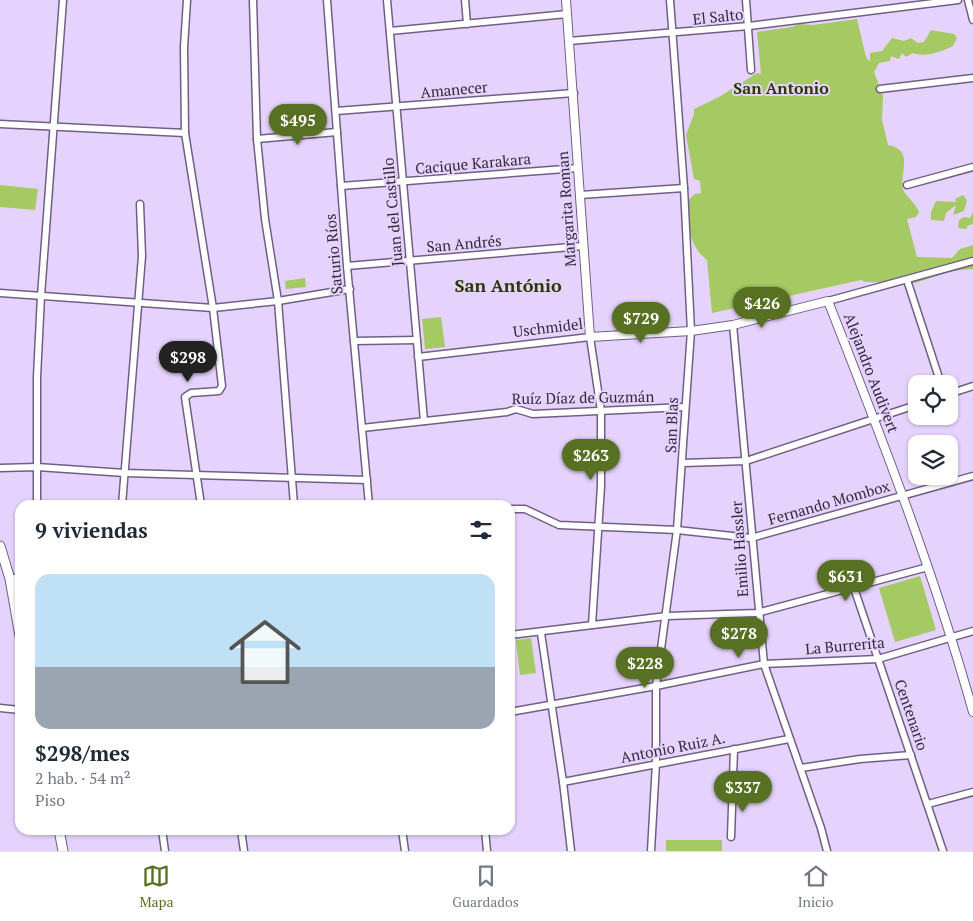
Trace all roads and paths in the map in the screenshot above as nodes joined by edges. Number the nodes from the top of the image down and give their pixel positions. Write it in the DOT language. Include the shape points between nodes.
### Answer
graph roads {
  1 [pos="63,0"];
  2 [pos="187,0"];
  3 [pos="254,0"];
  4 [pos="327,0"];
  5 [pos="387,0"];
  6 [pos="465,0"];
  7 [pos="566,0"];
  8 [pos="670,0"];
  9 [pos="746,0"];
  10 [pos="958,0"];
  11 [pos="968,0"];
  12 [pos="567,14"];
  13 [pos="973,20"];
  14 [pos="467,24"];
  15 [pos="748,26"];
  16 [pos="390,31"];
  17 [pos="673,34"];
  18 [pos="569,41"];
  19 [pos="751,70"];
  20 [pos="973,78"];
  21 [pos="880,89"];
  22 [pos="574,93"];
  23 [pos="396,107"];
  24 [pos="336,111"];
  25 [pos="0,124"];
  26 [pos="54,127"];
  27 [pos="337,132"];
  28 [pos="184,133"];
  29 [pos="257,139"];
  30 [pos="973,166"];
  31 [pos="578,168"];
  32 [pos="403,183"];
  33 [pos="907,185"];
  34 [pos="341,186"];
  35 [pos="684,188"];
  36 [pos="580,195"];
  37 [pos="140,204"];
  38 [pos="583,246"];
  39 [pos="410,261"];
  40 [pos="973,261"];
  41 [pos="346,266"];
  42 [pos="907,280"];
  43 [pos="350,289"];
  44 [pos="0,293"];
  45 [pos="41,296"];
  46 [pos="278,301"];
  47 [pos="828,301"];
  48 [pos="138,303"];
  49 [pos="213,308"];
  50 [pos="733,325"];
  51 [pos="691,331"];
  52 [pos="590,337"];
  53 [pos="417,340"];
  54 [pos="354,341"];
  55 [pos="418,357"];
  56 [pos="938,375"];
  57 [pos="973,386"];
  58 [pos="958,391"];
  59 [pos="685,407"];
  60 [pos="908,408"];
  61 [pos="602,411"];
  62 [pos="874,420"];
  63 [pos="424,421"];
  64 [pos="362,428"];
  65 [pos="746,462"];
  66 [pos="683,463"];
  67 [pos="37,467"];
  68 [pos="0,468"];
  69 [pos="125,473"];
  70 [pos="197,474"];
  71 [pos="973,476"];
  72 [pos="292,477"];
  73 [pos="367,480"];
  74 [pos="902,495"];
  75 [pos="36,500"];
  76 [pos="122,500"];
  77 [pos="200,500"];
  78 [pos="294,500"];
  79 [pos="369,500"];
  80 [pos="515,509"];
  81 [pos="598,528"];
  82 [pos="677,530"];
  83 [pos="750,538"];
  84 [pos="0,546"];
  85 [pos="928,567"];
  86 [pos="10,578"];
  87 [pos="15,578"];
  88 [pos="854,588"];
  89 [pos="15,607"];
  90 [pos="757,613"];
  91 [pos="667,616"];
  92 [pos="592,625"];
  93 [pos="973,631"];
  94 [pos="541,632"];
  95 [pos="515,635"];
  96 [pos="952,637"];
  97 [pos="878,658"];
  98 [pos="764,664"];
  99 [pos="656,686"];
  100 [pos="552,706"];
  101 [pos="0,708"];
  102 [pos="15,710"];
  103 [pos="515,711"];
  104 [pos="973,712"];
  105 [pos="789,739"];
  106 [pos="734,749"];
  107 [pos="911,755"];
  108 [pos="656,763"];
  109 [pos="801,768"];
  110 [pos="563,782"];
  111 [pos="973,792"];
  112 [pos="928,804"];
  113 [pos="60,835"];
  114 [pos="163,835"];
  115 [pos="242,835"];
  116 [pos="403,835"];
  117 [pos="485,835"];
  118 [pos="731,837"];
  119 [pos="64,851"];
  120 [pos="165,851"];
  121 [pos="244,851"];
  122 [pos="405,851"];
  123 [pos="487,851"];
  124 [pos="571,851"];
  125 [pos="651,851"];
  126 [pos="827,851"];
  127 [pos="943,851"];
  1 -- 26 [label="street"];
  2 -- 28 [label="street"];
  3 -- 29 [label="street"];
  4 -- 24 [label="street, Saturio Ríos"];
  5 -- 16 [label="street, Juan del Castillo"];
  6 -- 14 [label="street"];
  7 -- 12 [label="street, Margarita Roman"];
  8 -- 17 [label="street, San Blas"];
  9 -- 15 [label="street"];
  10 -- 15 [label="street, El Salto"];
  11 -- 13 [label="street"];
  12 -- 14 [label="street"];
  12 -- 18 [label="street, Margarita Roman"];
  14 -- 16 [label="street"];
  15 -- 17 [label="street, El Salto"];
  15 -- 19 [label="street"];
  16 -- 23 [label="street, Juan del Castillo"];
  17 -- 18 [label="street, El Salto"];
  17 -- 35 [label="street, San Blas"];
  18 -- 22 [label="street, Margarita Roman"];
  20 -- 21 [label="street"];
  22 -- 23 [label="street, Amanecer"];
  22 -- 31 [label="street, Margarita Roman"];
  23 -- 24 [label="street, Amanecer"];
  23 -- 32 [label="street, Juan del Castillo"];
  24 -- 27 [label="street, Saturio Ríos"];
  25 -- 26 [label="street"];
  26 -- 28 [label="street"];
  26 -- 45 [label="street"];
  27 -- 29 [label="street"];
  27 -- 34 [label="street, Saturio Ríos"];
  28 -- 49 [label="street"];
  29 -- 46 [label="street"];
  30 -- 33 [label="street"];
  31 -- 32 [label="street, Cacique Karakara"];
  31 -- 36 [label="street, Margarita Roman"];
  32 -- 34 [label="street, Cacique Karakara"];
  32 -- 39 [label="street, Juan del Castillo"];
  34 -- 41 [label="street, Saturio Ríos"];
  35 -- 36 [label="street"];
  35 -- 51 [label="street, San Blas"];
  36 -- 38 [label="street, Margarita Roman"];
  37 -- 48 [label="street" via="142,256"];
  38 -- 39 [label="street, San Andrés"];
  38 -- 52 [label="street, Margarita Roman"];
  39 -- 41 [label="street, San Andrés"];
  39 -- 53 [label="street, Juan del Castillo"];
  40 -- 42 [label="street"];
  41 -- 43 [label="street, Saturio Ríos"];
  42 -- 47 [label="street"];
  42 -- 56 [label="street"];
  43 -- 46 [label="street"];
  43 -- 54 [label="street, Saturio Ríos"];
  44 -- 45 [label="street"];
  45 -- 48 [label="street"];
  45 -- 67 [label="street"];
  46 -- 49 [label="street"];
  46 -- 72 [label="street"];
  47 -- 50 [label="street, Uschmidel"];
  47 -- 62 [label="street, Alejandro Audivert"];
  48 -- 49 [label="street"];
  48 -- 69 [label="street"];
  49 -- 70 [label="street" via="222,388 185,397"];
  50 -- 51 [label="street, Uschmidel"];
  50 -- 65 [label="street, Emilio Hassler"];
  51 -- 52 [label="street, Uschmidel"];
  51 -- 59 [label="street, San Blas"];
  52 -- 55 [label="street, Uschmidel"];
  52 -- 61 [label="street, Margarita Roman"];
  53 -- 54 [label="street"];
  53 -- 55 [label="street, Juan del Castillo"];
  54 -- 64 [label="street, Saturio Ríos"];
  55 -- 63 [label="street, Juan del Castillo"];
  57 -- 58 [label="street"];
  59 -- 61 [label="street, Ruíz Díaz de Guzmán"];
  59 -- 66 [label="street, San Blas"];
  60 -- 62 [label="street"];
  61 -- 63 [label="street, Ruíz Díaz de Guzmán" via="533,414 516,409"];
  61 -- 81 [label="street, Margarita Roman"];
  62 -- 65 [label="street"];
  62 -- 74 [label="street, Alejandro Audivert"];
  63 -- 64 [label="street, Ruíz Díaz de Guzmán"];
  64 -- 73 [label="street, Saturio Ríos"];
  65 -- 66 [label="street"];
  65 -- 83 [label="street, Emilio Hassler"];
  66 -- 82 [label="street, San Blas"];
  67 -- 68 [label="street"];
  67 -- 69 [label="street"];
  67 -- 75 [label="street"];
  69 -- 70 [label="street"];
  69 -- 76 [label="street"];
  70 -- 72 [label="street"];
  70 -- 77 [label="street"];
  71 -- 74 [label="street, Fernando Mombox"];
  72 -- 73 [label="street"];
  72 -- 78 [label="street"];
  73 -- 79 [label="street, Saturio Ríos"];
  74 -- 83 [label="street, Fernando Mombox"];
  74 -- 85 [label="street, Alejandro Audivert"];
  80 -- 81 [label="street" via="525,509 559,525"];
  81 -- 82 [label="street"];
  81 -- 92 [label="street, Margarita Roman"];
  82 -- 83 [label="street"];
  82 -- 91 [label="street, San Blas"];
  83 -- 90 [label="street, Emilio Hassler"];
  84 -- 86 [label="main road"];
  85 -- 88 [label="street"];
  85 -- 96 [label="street, Alejandro Audivert"];
  86 -- 87 [label="street"];
  86 -- 89 [label="main road"];
  88 -- 90 [label="street"];
  88 -- 97 [label="street, Centenario"];
  90 -- 91 [label="street"];
  90 -- 98 [label="street, Emilio Hassler"];
  91 -- 92 [label="street"];
  91 -- 99 [label="street, San Blas"];
  92 -- 94 [label="street"];
  93 -- 96 [label="street, La Burrerita"];
  94 -- 95 [label="street"];
  94 -- 100 [label="street"];
  96 -- 97 [label="street, La Burrerita"];
  96 -- 104 [label="street, Alejandro Audivert"];
  97 -- 98 [label="street, La Burrerita"];
  97 -- 107 [label="street, Centenario"];
  98 -- 99 [label="street, La Burrerita"];
  98 -- 105 [label="street, Emilio Hassler"];
  99 -- 100 [label="street, La Burrerita"];
  99 -- 108 [label="street, San Blas"];
  100 -- 103 [label="street, La Burrerita"];
  100 -- 110 [label="street"];
  101 -- 102 [label="street"];
  105 -- 106 [label="street, Antonio Ruiz A."];
  105 -- 109 [label="street, Emilio Hassler"];
  106 -- 108 [label="street, Antonio Ruiz A."];
  106 -- 118 [label="street"];
  107 -- 109 [label="street"];
  107 -- 112 [label="street, Centenario"];
  108 -- 110 [label="street, Antonio Ruiz A."];
  108 -- 125 [label="street, San Blas"];
  109 -- 126 [label="street, Emilio Hassler"];
  110 -- 124 [label="street"];
  111 -- 112 [label="street"];
  112 -- 127 [label="street, Centenario"];
  113 -- 119 [label="main road"];
  114 -- 120 [label="street"];
  115 -- 121 [label="street"];
  116 -- 122 [label="street"];
  117 -- 123 [label="street"];
}
